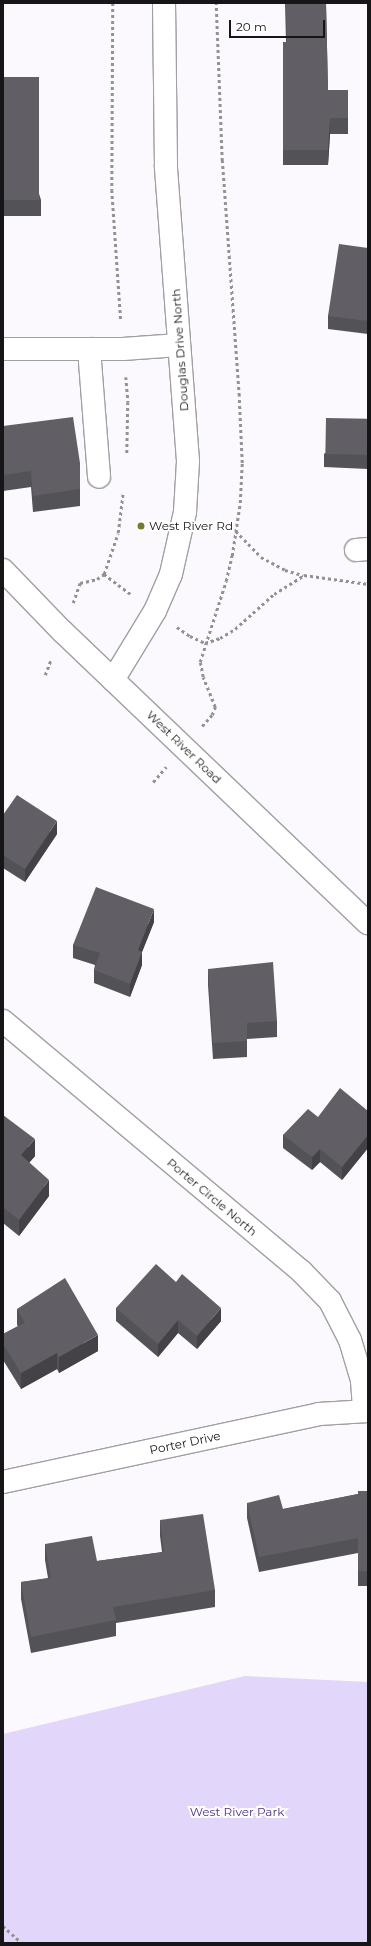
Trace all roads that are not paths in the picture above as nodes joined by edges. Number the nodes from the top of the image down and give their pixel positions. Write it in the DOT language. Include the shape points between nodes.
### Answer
graph roads {
  1 [pos="164,3"];
  2 [pos="179,345"];
  3 [pos="89,348"];
  4 [pos="3,349"];
  5 [pos="99,477"];
  6 [pos="3,570"];
  7 [pos="114,680"];
  8 [pos="368,923"];
  9 [pos="3,1021"];
  10 [pos="366,1410"];
  11 [pos="3,1482"];
  1 -- 2 [label="main road, Douglas Drive North" via="166,166"];
  2 -- 3 [label="main road"];
  2 -- 7 [label="main road, Douglas Drive North" via="188,461 185,512 171,574 155,611"];
  3 -- 4 [label="main road"];
  3 -- 5 [label="main road"];
  6 -- 7 [label="main road, West River Road"];
  7 -- 8 [label="main road, West River Road"];
  9 -- 10 [label="main road, Porter Circle North" via="301,1271 330,1301 350,1340 362,1380"];
  10 -- 11 [label="main road, Porter Drive" via="319,1414"];
}
